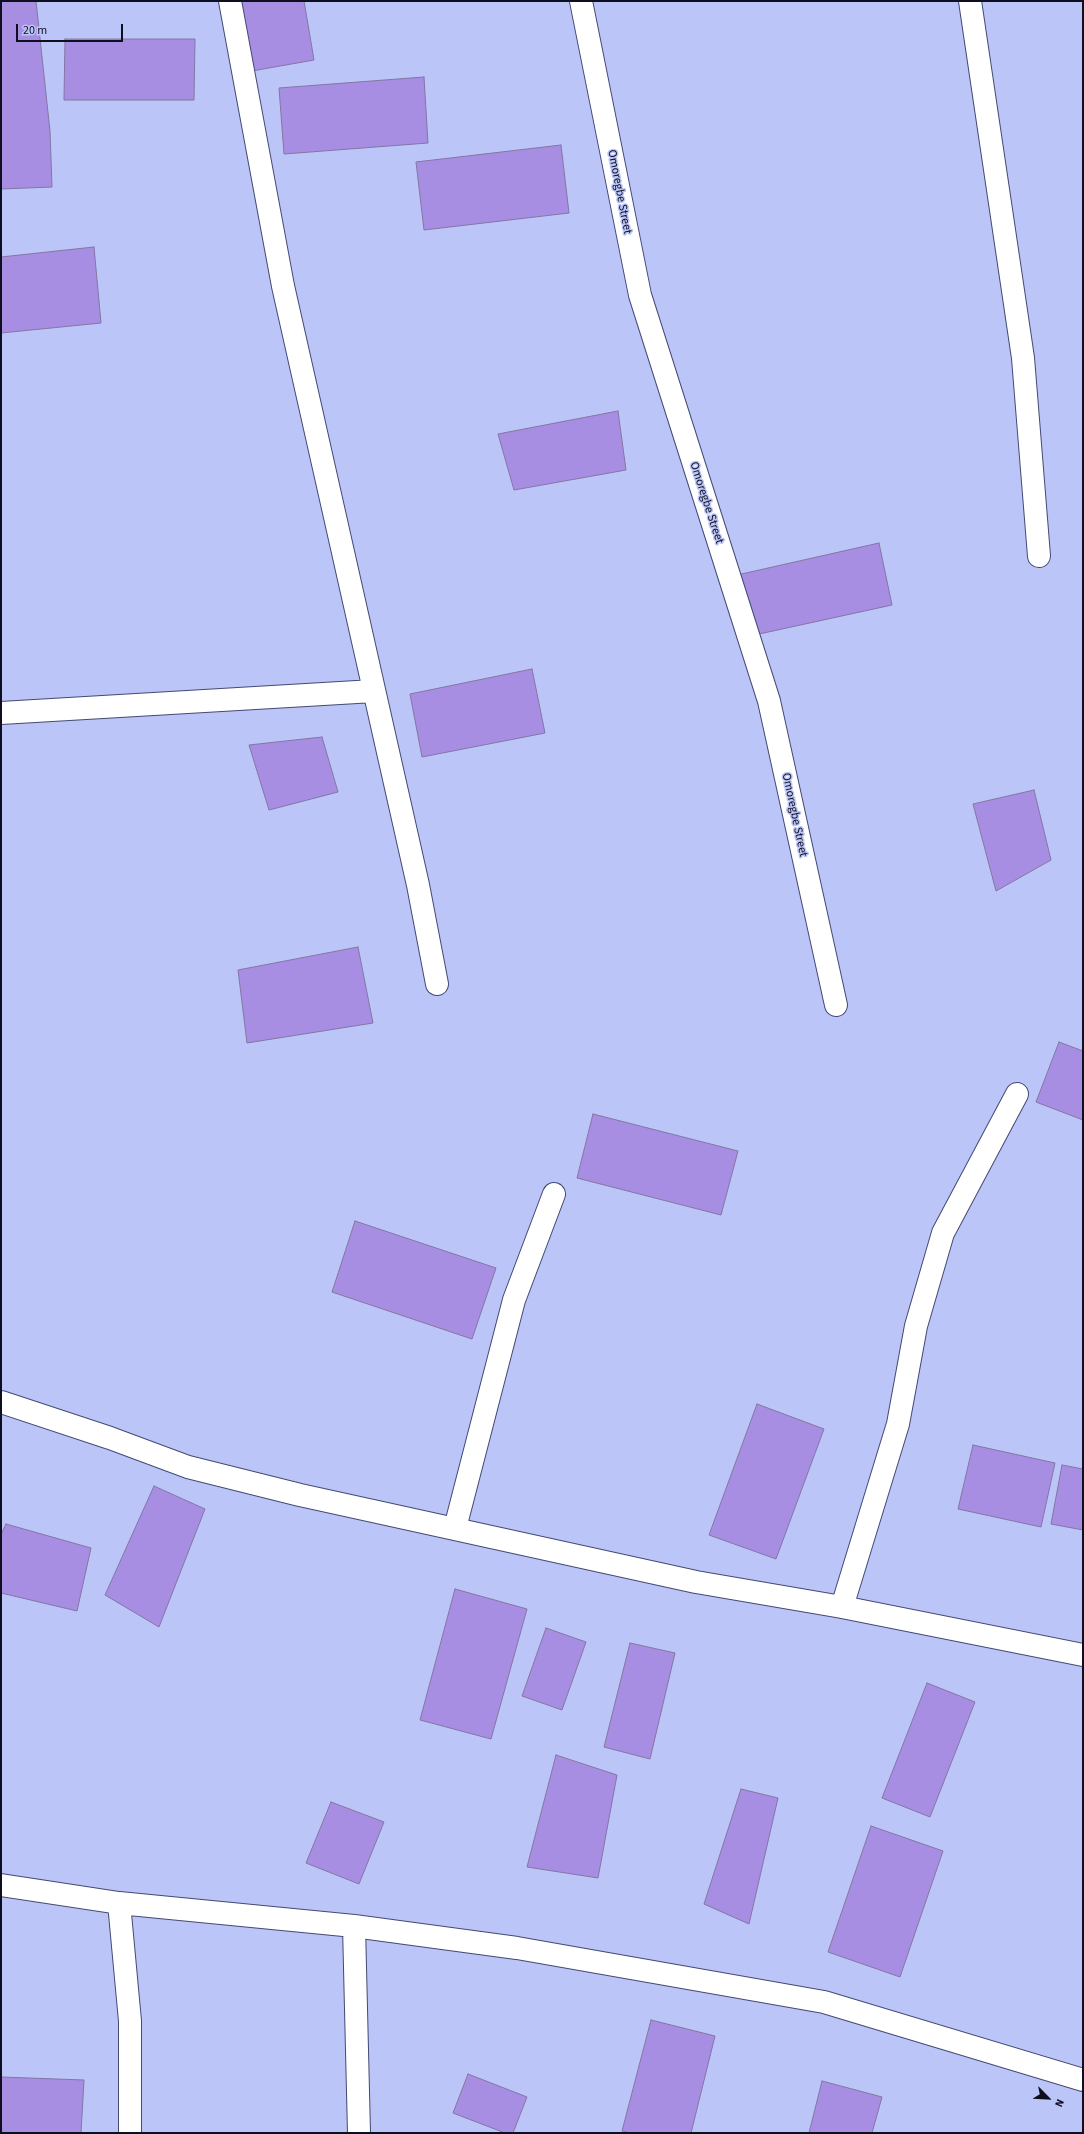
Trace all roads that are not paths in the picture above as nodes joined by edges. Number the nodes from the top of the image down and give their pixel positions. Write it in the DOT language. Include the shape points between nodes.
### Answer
graph roads {
  1 [pos="230,1"];
  2 [pos="581,1"];
  3 [pos="970,1"];
  4 [pos="1039,556"];
  5 [pos="374,691"];
  6 [pos="1,713"];
  7 [pos="437,984"];
  8 [pos="836,1005"];
  9 [pos="1017,1094"];
  10 [pos="554,1194"];
  11 [pos="1,1402"];
  12 [pos="455,1528"];
  13 [pos="842,1607"];
  14 [pos="1083,1654"];
  15 [pos="1,1885"];
  16 [pos="119,1903"];
  17 [pos="354,1926"];
  18 [pos="1083,2080"];
  19 [pos="130,2133"];
  20 [pos="359,2133"];
  1 -- 5 [label="street" via="283,286"];
  2 -- 8 [label="street, Omoregbe Street" via="640,295 770,701"];
  3 -- 4 [label="street" via="1023,358"];
  5 -- 6 [label="street"];
  5 -- 7 [label="street" via="418,885"];
  9 -- 13 [label="street" via="943,1233 916,1326 898,1424"];
  10 -- 12 [label="street" via="514,1300"];
  11 -- 12 [label="street" via="188,1467"];
  12 -- 13 [label="street" via="696,1582"];
  13 -- 14 [label="street"];
  15 -- 16 [label="street"];
  16 -- 17 [label="street"];
  16 -- 19 [label="street" via="130,2021"];
  17 -- 18 [label="street" via="517,1948 824,2002"];
  17 -- 20 [label="street"];
}
